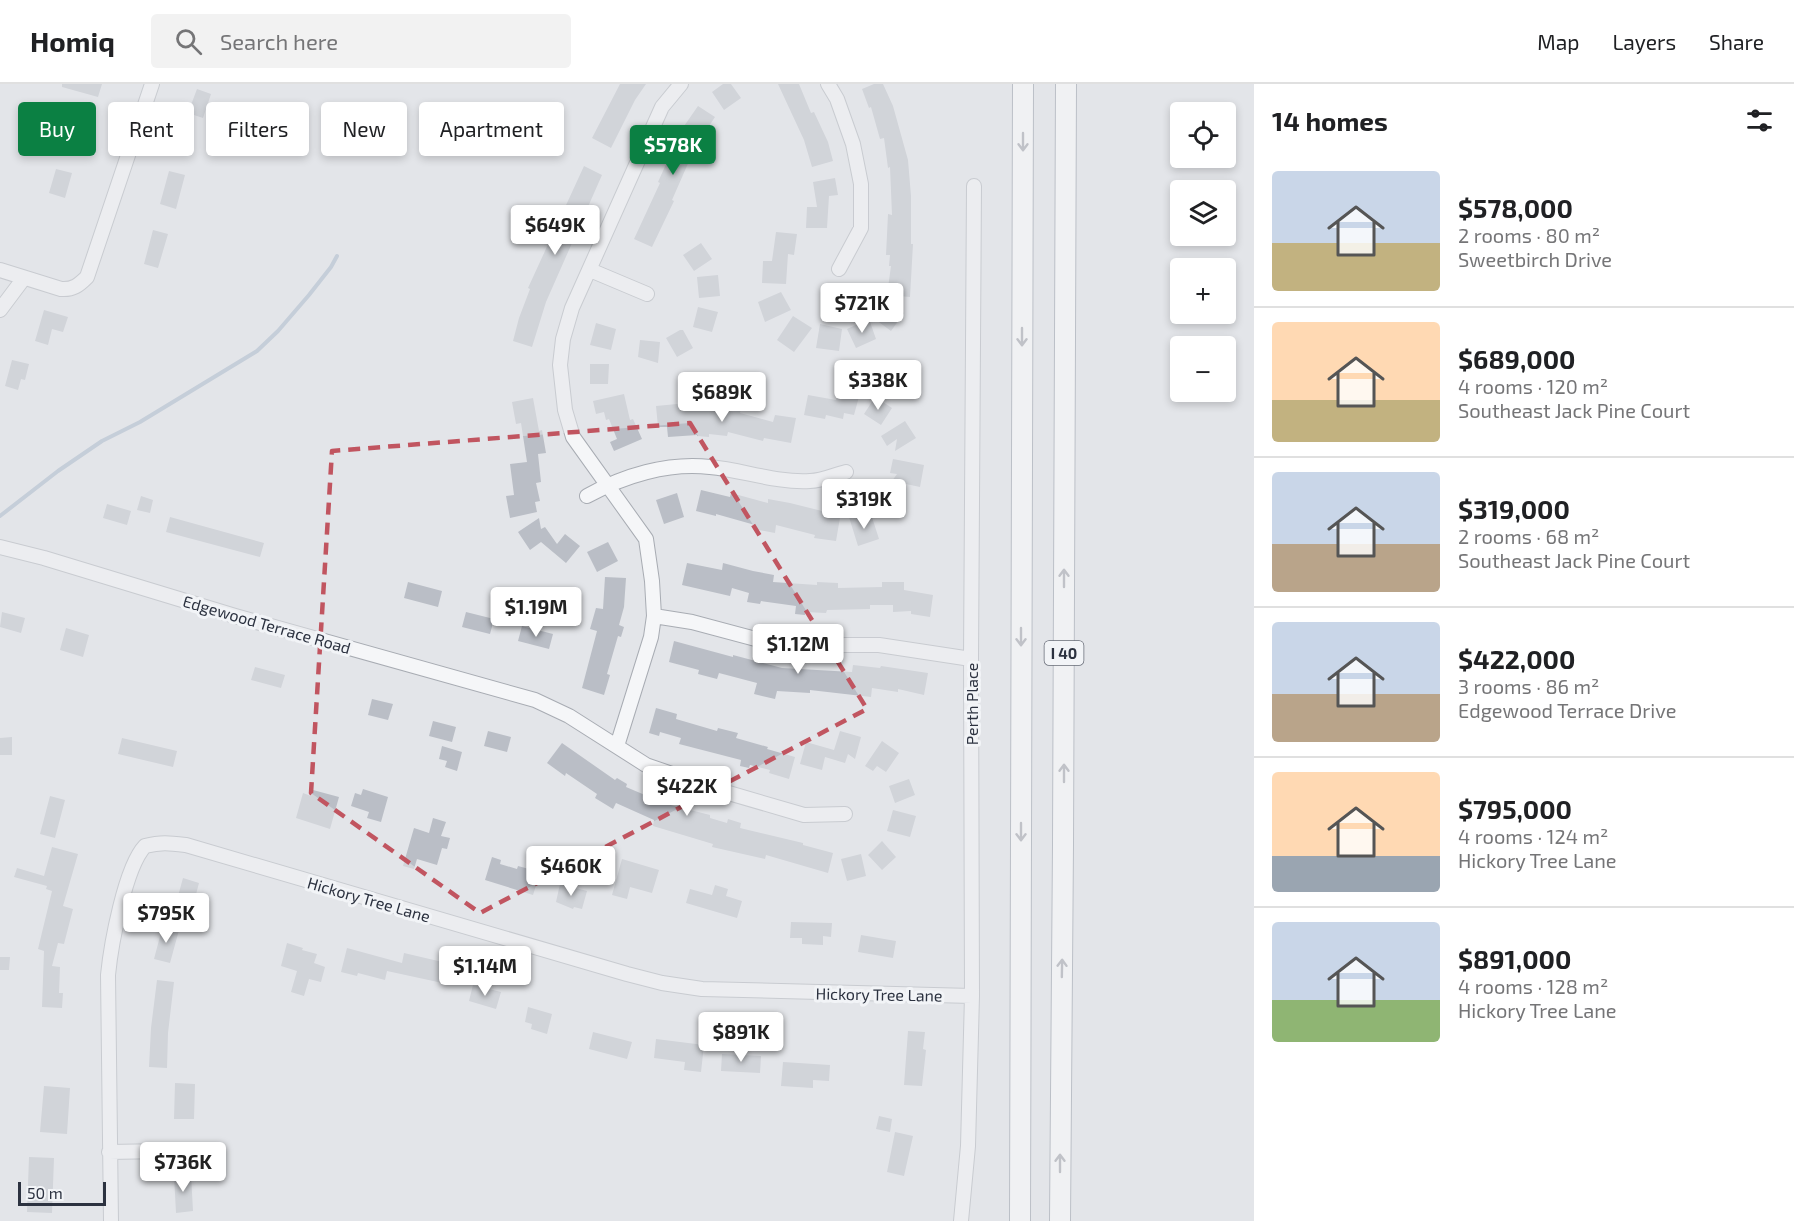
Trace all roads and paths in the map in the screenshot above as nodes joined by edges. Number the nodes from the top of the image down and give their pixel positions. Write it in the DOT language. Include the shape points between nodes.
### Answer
graph roads {
  1 [pos="152,84"];
  2 [pos="681,84"];
  3 [pos="828,84"];
  4 [pos="1023,84"];
  5 [pos="1065,84"];
  6 [pos="974,186"];
  7 [pos="839,269"];
  8 [pos="0,270"];
  9 [pos="590,270"];
  10 [pos="24,278"];
  11 [pos="647,294"];
  12 [pos="0,310"];
  13 [pos="846,472"];
  14 [pos="607,485"];
  15 [pos="587,496"];
  16 [pos="0,547"];
  17 [pos="654,616"];
  18 [pos="971,659"];
  19 [pos="617,746"];
  20 [pos="845,814"];
  21 [pos="972,996"];
  22 [pos="217,1150"];
  23 [pos="109,1152"];
  24 [pos="111,1221"];
  25 [pos="961,1221"];
  26 [pos="1020,1221"];
  27 [pos="1060,1221"];
  1 -- 10 [label="street" via="87,277 79,286 67,290"];
  2 -- 9 [label="street" via="662,107"];
  3 -- 7 [label="street" via="853,144 861,184 861,228"];
  4 -- 26 [label="highway, I 40, one-way"];
  27 -- 5 [label="highway, I 40, one-way"];
  6 -- 18 [label="street, Perth Place"];
  8 -- 10 [label="street"];
  9 -- 11 [label="street"];
  9 -- 14 [label="street" via="572,308 560,365 565,410 573,437"];
  10 -- 12 [label="street"];
  13 -- 14 [label="street" via="811,482 709,467 681,467 632,475"];
  14 -- 15 [label="street"];
  14 -- 17 [label="street" via="646,539"];
  16 -- 19 [label="street, Edgewood Terrace Road" via="535,700"];
  17 -- 18 [label="street" via="778,645 879,645"];
  17 -- 19 [label="street"];
  18 -- 21 [label="street, Perth Place"];
  19 -- 20 [label="street, Edgewood Terrace Road" via="646,765 715,789 804,815"];
  21 -- 23 [label="street, Hickory Tree Lane" via="702,990 662,983 165,842 145,846 135,860 110,956"];
  21 -- 25 [label="street, Perth Place" via="968,1146"];
  22 -- 23 [label="street"];
  23 -- 24 [label="street, Hickory Tree Lane"];
}
